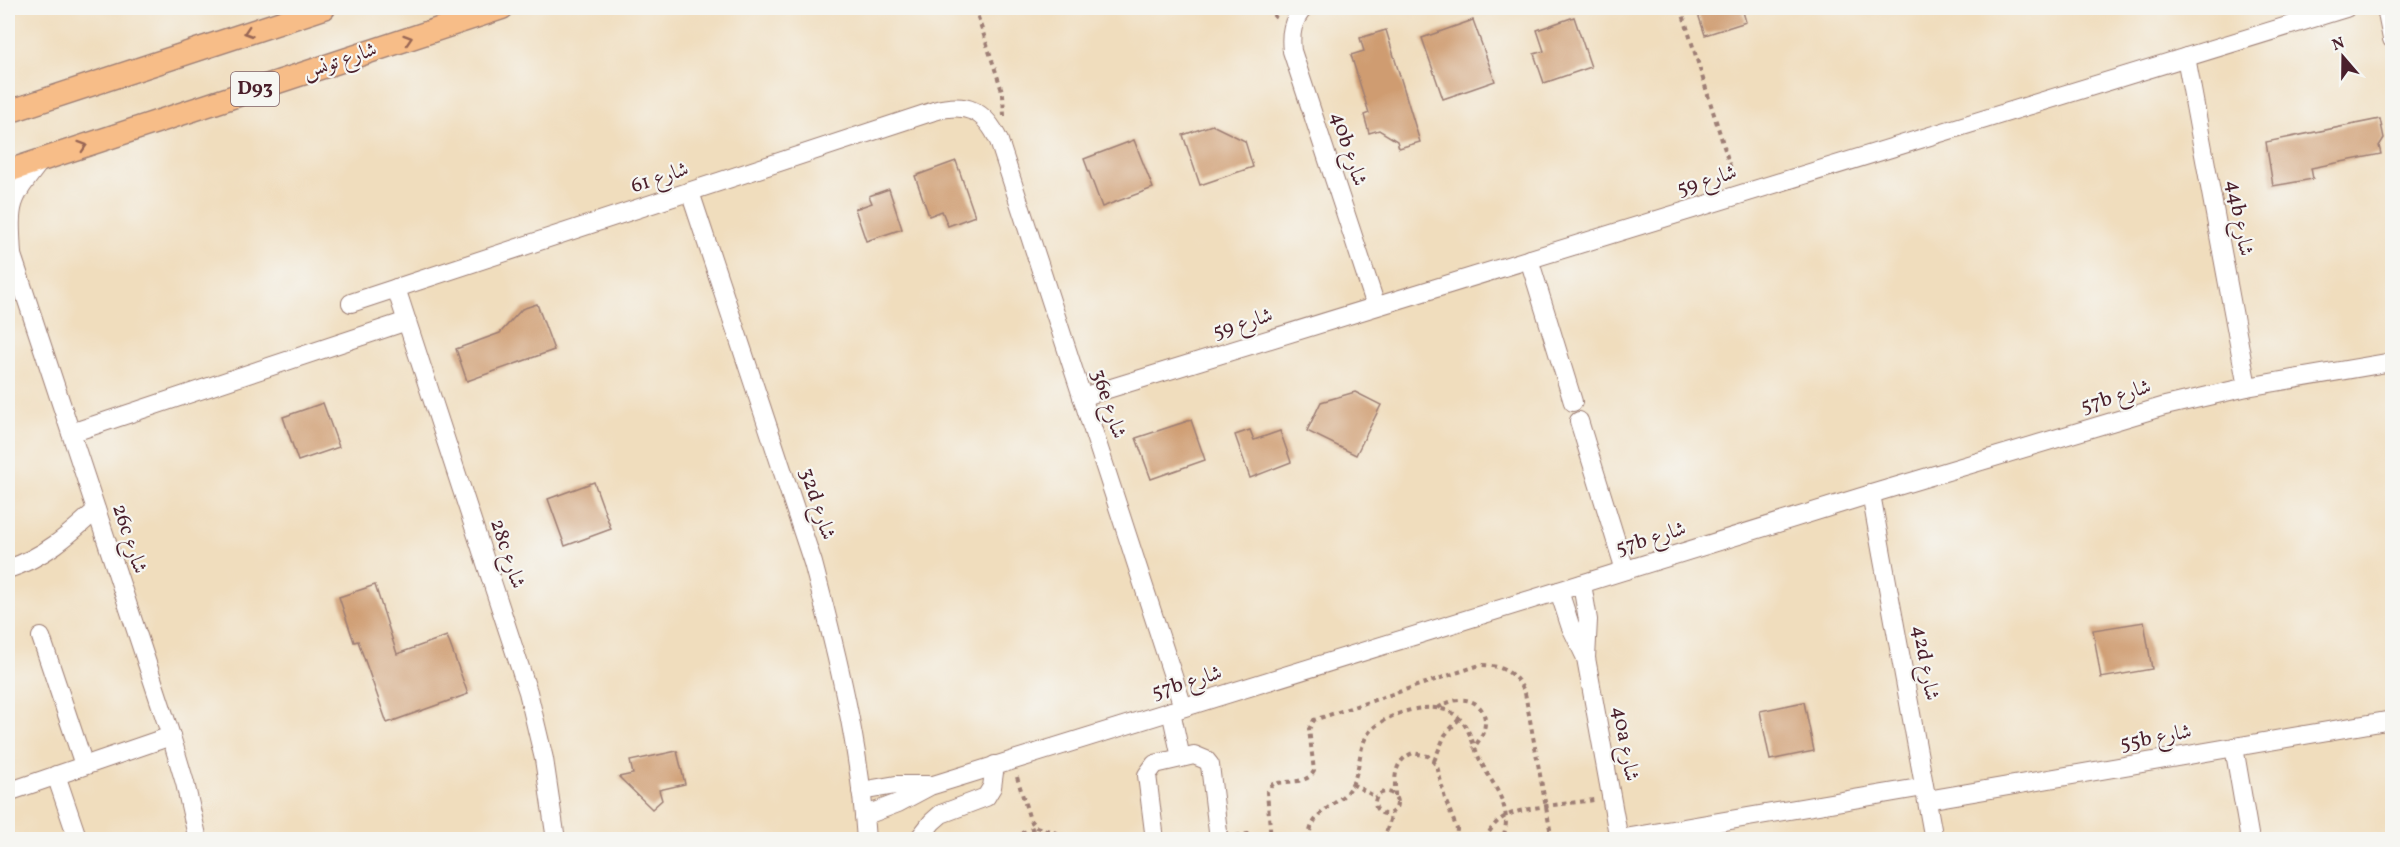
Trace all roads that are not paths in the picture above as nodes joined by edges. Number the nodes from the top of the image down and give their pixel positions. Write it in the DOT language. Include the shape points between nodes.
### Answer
graph roads {
  1 [pos="324,8"];
  2 [pos="502,8"];
  3 [pos="1304,8"];
  4 [pos="2346,8"];
  5 [pos="2386,8"];
  6 [pos="2392,39"];
  7 [pos="2186,57"];
  8 [pos="8,112"];
  9 [pos="984,116"];
  10 [pos="42,159"];
  11 [pos="8,171"];
  12 [pos="690,192"];
  13 [pos="10,251"];
  14 [pos="1529,259"];
  15 [pos="396,288"];
  16 [pos="351,303"];
  17 [pos="1376,306"];
  18 [pos="407,321"];
  19 [pos="2392,362"];
  20 [pos="2247,387"];
  21 [pos="1082,397"];
  22 [pos="1573,402"];
  23 [pos="1579,421"];
  24 [pos="71,433"];
  25 [pos="1871,494"];
  26 [pos="96,510"];
  27 [pos="8,569"];
  28 [pos="1625,570"];
  29 [pos="1582,584"];
  30 [pos="1559,591"];
  31 [pos="41,637"];
  32 [pos="1586,658"];
  33 [pos="1177,709"];
  34 [pos="2392,720"];
  35 [pos="171,736"];
  36 [pos="2234,747"];
  37 [pos="1180,758"];
  38 [pos="1004,763"];
  39 [pos="84,765"];
  40 [pos="56,775"];
  41 [pos="930,786"];
  42 [pos="861,791"];
  43 [pos="8,792"];
  44 [pos="1926,793"];
  45 [pos="864,816"];
  46 [pos="1619,839"];
  47 [pos="78,840"];
  48 [pos="198,840"];
  49 [pos="556,840"];
  50 [pos="866,840"];
  51 [pos="918,840"];
  52 [pos="1155,840"];
  53 [pos="1219,840"];
  54 [pos="1934,840"];
  55 [pos="2250,840"];
  1 -- 8 [label="main road, one-way"];
  10 -- 2 [label="main road, شارع تونس / D93, one-way"];
  3 -- 17 [label="street, 40b شارع" via="1291,32 1292,51"];
  4 -- 7 [label="street, شارع 59"];
  5 -- 6 [label="street"];
  7 -- 14 [label="street, شارع 59"];
  7 -- 20 [label="street, 44b شارع"];
  9 -- 12 [label="street, شارع 61" via="965,108 944,108"];
  9 -- 21 [label="street, 36e شارع" via="999,141"];
  10 -- 11 [label="main road, شارع تونس / D93"];
  10 -- 13 [label="street, 26c شارع" via="13,200"];
  12 -- 15 [label="street, شارع 61"];
  12 -- 42 [label="street, 32d شارع" via="813,563 841,677"];
  13 -- 24 [label="street, 26c شارع"];
  14 -- 17 [label="street, شارع 59"];
  14 -- 22 [label="street"];
  15 -- 16 [label="street, شارع 61"];
  15 -- 18 [label="street, 28c شارع"];
  17 -- 21 [label="street, شارع 59"];
  18 -- 24 [label="street"];
  18 -- 49 [label="street, 28c شارع" via="528,692 544,759"];
  19 -- 20 [label="street, 57b شارع"];
  20 -- 25 [label="street, 57b شارع" via="2165,406"];
  21 -- 33 [label="street, 36e شارع"];
  23 -- 28 [label="street"];
  24 -- 26 [label="street, 26c شارع"];
  25 -- 28 [label="street, 57b شارع"];
  25 -- 44 [label="street, 42d شارع"];
  26 -- 27 [label="street" via="52,549"];
  26 -- 35 [label="street, 26c شارع"];
  28 -- 29 [label="street, 57b شارع"];
  29 -- 30 [label="street, 57b شارع"];
  29 -- 32 [label="street, 40a شارع" via="1587,620"];
  30 -- 32 [label="street, 40a شارع"];
  30 -- 33 [label="street, 57b شارع"];
  31 -- 39 [label="street"];
  32 -- 46 [label="street, 40a شارع"];
  33 -- 37 [label="street, 36e شارع"];
  33 -- 38 [label="street, 57b شارع"];
  34 -- 36 [label="street, 55b شارع"];
  35 -- 39 [label="street"];
  35 -- 48 [label="street, 26c شارع"];
  36 -- 44 [label="street, 55b شارع"];
  36 -- 55 [label="street"];
  37 -- 52 [label="street" via="1155,764 1147,775"];
  37 -- 53 [label="street" via="1200,756 1210,765"];
  38 -- 41 [label="street, 57b شارع"];
  38 -- 51 [label="street" via="986,797 941,814"];
  39 -- 40 [label="street"];
  40 -- 43 [label="street"];
  40 -- 47 [label="street"];
  41 -- 42 [label="street, 57b شارع" via="896,785"];
  41 -- 45 [label="street, 57b شارع"];
  42 -- 45 [label="street, 32d شارع"];
  44 -- 46 [label="street, 55b شارع"];
  44 -- 54 [label="street, 42d شارع"];
  45 -- 50 [label="street, 32d شارع"];
}
